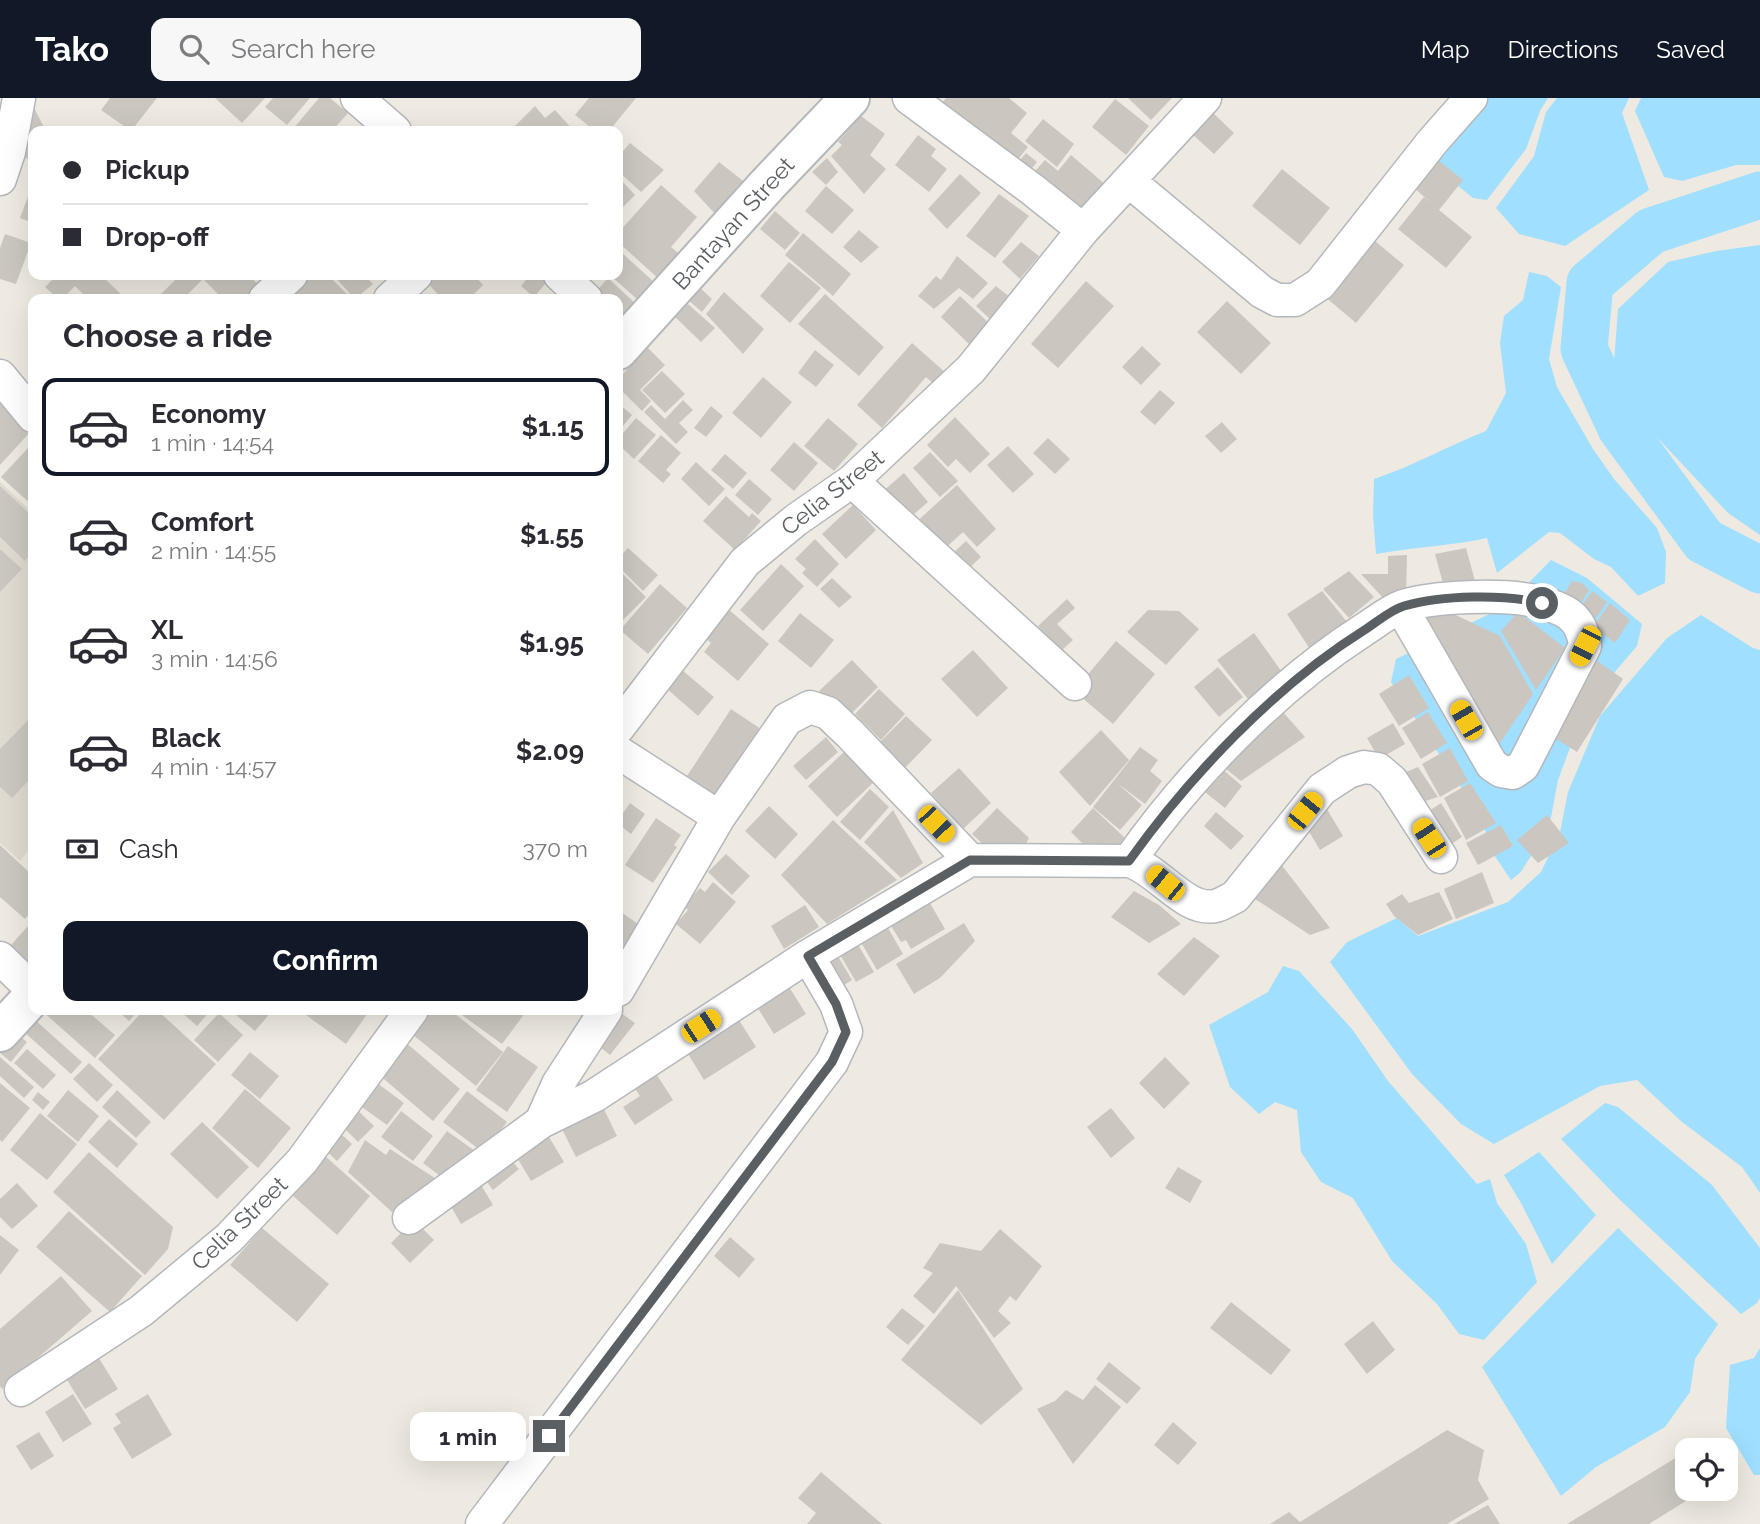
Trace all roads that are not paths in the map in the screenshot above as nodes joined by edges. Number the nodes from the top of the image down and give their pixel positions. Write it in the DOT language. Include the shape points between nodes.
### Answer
graph roads {
  1 [pos="19,98"];
  2 [pos="357,98"];
  3 [pos="850,98"];
  4 [pos="909,98"];
  5 [pos="1205,98"];
  6 [pos="1471,98"];
  7 [pos="389,126"];
  8 [pos="0,179"];
  9 [pos="1129,181"];
  10 [pos="1083,230"];
  11 [pos="286,280"];
  12 [pos="411,280"];
  13 [pos="565,280"];
  14 [pos="270,294"];
  15 [pos="395,294"];
  16 [pos="581,294"];
  17 [pos="623,337"];
  18 [pos="0,376"];
  19 [pos="28,410"];
  20 [pos="852,481"];
  21 [pos="1401,607"];
  22 [pos="1075,684"];
  23 [pos="623,722"];
  24 [pos="623,755"];
  25 [pos="719,817"];
  26 [pos="1441,857"];
  27 [pos="970,860"];
  28 [pos="1129,861"];
  29 [pos="808,956"];
  30 [pos="0,957"];
  31 [pos="623,981"];
  32 [pos="28,985"];
  33 [pos="28,1001"];
  34 [pos="408,1015"];
  35 [pos="603,1015"];
  36 [pos="0,1032"];
  37 [pos="541,1122"];
  38 [pos="408,1218"];
  39 [pos="21,1390"];
  40 [pos="482,1524"];
  1 -- 8 [label="street"];
  2 -- 7 [label="street"];
  3 -- 17 [label="main road, Bantayan Street"];
  4 -- 10 [label="street"];
  5 -- 9 [label="street, Celia Street"];
  6 -- 9 [label="street" via="1320,284 1295,300 1277,300 1262,292"];
  9 -- 10 [label="street, Celia Street"];
  10 -- 20 [label="street, Celia Street" via="971,369"];
  11 -- 14 [label="street"];
  12 -- 15 [label="street"];
  13 -- 16 [label="street"];
  18 -- 19 [label="street"];
  20 -- 22 [label="street"];
  20 -- 23 [label="street, Celia Street" via="745,562"];
  21 -- 21 [label="street" via="1444,598 1524,599 1559,607 1575,619 1584,633 1585,646 1523,766 1513,773 1492,765"];
  21 -- 28 [label="street" via="1334,650 1256,716 1159,818"];
  24 -- 25 [label="street"];
  25 -- 27 [label="street" via="787,719 810,707 828,713 850,734"];
  25 -- 31 [label="street"];
  26 -- 28 [label="street" via="1392,781 1378,769 1364,767 1322,789 1235,897 1216,906 1201,907 1147,868"];
  27 -- 28 [label="street"];
  27 -- 29 [label="street"];
  29 -- 37 [label="street" via="594,1096"];
  29 -- 40 [label="street" via="836,1004 846,1032 832,1062"];
  30 -- 32 [label="street"];
  33 -- 36 [label="main road"];
  34 -- 39 [label="street, Celia Street" via="302,1161 229,1238 141,1311"];
  35 -- 37 [label="street" via="558,1084"];
  37 -- 38 [label="street"];
}
